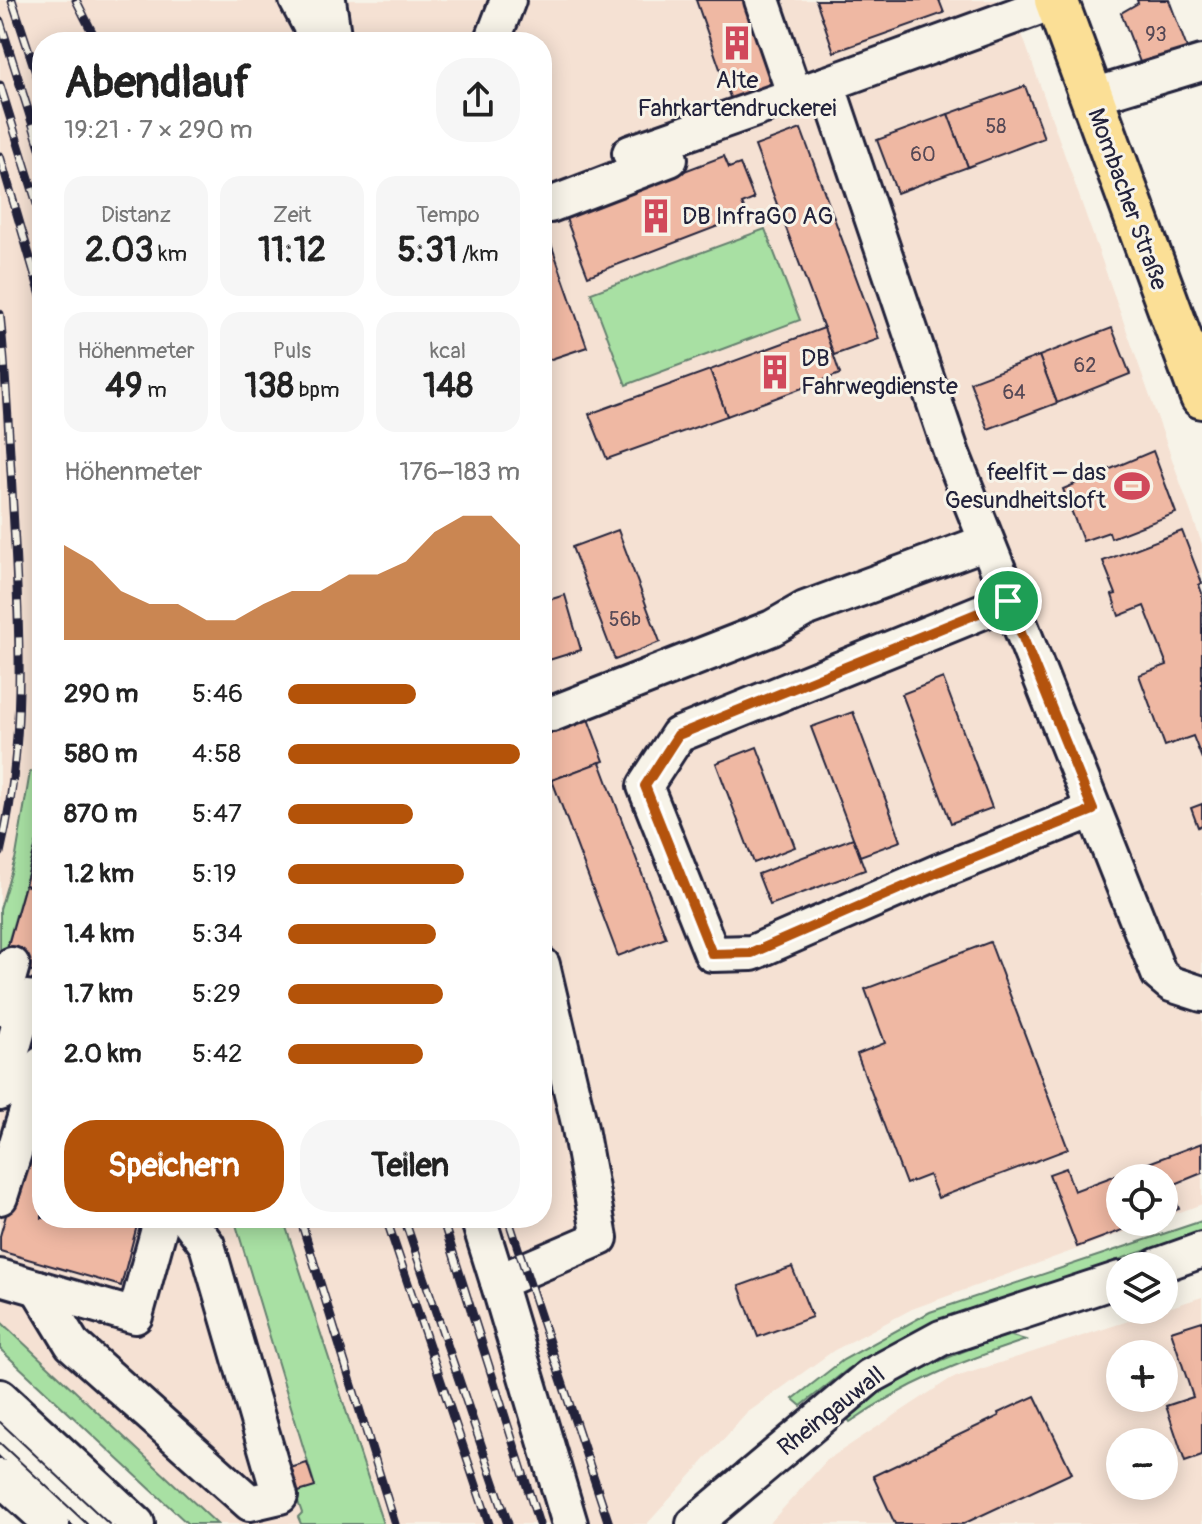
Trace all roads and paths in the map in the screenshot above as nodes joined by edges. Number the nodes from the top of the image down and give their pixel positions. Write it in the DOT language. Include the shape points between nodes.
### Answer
graph roads {
  1 [pos="297,0"];
  2 [pos="328,0"];
  3 [pos="508,0"];
  4 [pos="762,0"];
  5 [pos="1056,0"];
  6 [pos="314,32"];
  7 [pos="333,32"];
  8 [pos="496,32"];
  9 [pos="1202,63"];
  10 [pos="811,90"];
  11 [pos="1090,97"];
  12 [pos="696,132"];
  13 [pos="630,153"];
  14 [pos="552,204"];
  15 [pos="1202,397"];
  16 [pos="986,542"];
  17 [pos="1008,601"];
  18 [pos="552,714"];
  19 [pos="1093,810"];
  20 [pos="12,965"];
  21 [pos="1202,994"];
  22 [pos="32,999"];
  23 [pos="0,1008"];
  24 [pos="552,1008"];
  25 [pos="3,1071"];
  26 [pos="32,1096"];
  27 [pos="0,1197"];
  28 [pos="159,1228"];
  29 [pos="194,1228"];
  30 [pos="481,1228"];
  31 [pos="1202,1250"];
  32 [pos="1178,1259"];
  33 [pos="0,1277"];
  34 [pos="498,1282"];
  35 [pos="1106,1284"];
  36 [pos="38,1288"];
  37 [pos="0,1397"];
  38 [pos="0,1433"];
  39 [pos="0,1477"];
  40 [pos="52,1524"];
  41 [pos="97,1524"];
  42 [pos="137,1524"];
  43 [pos="570,1524"];
  44 [pos="694,1524"];
  1 -- 6 [label="street"];
  2 -- 7 [label="street"];
  3 -- 8 [label="street"];
  4 -- 10 [label="street"];
  5 -- 10 [label="street"];
  5 -- 11 [label="main road, Mombacher Straße"];
  9 -- 11 [label="street"];
  10 -- 12 [label="street"];
  10 -- 16 [label="street"];
  11 -- 15 [label="main road, Mombacher Straße"];
  12 -- 13 [label="street"];
  12 -- 14 [label="street" via="685,154"];
  16 -- 17 [label="street"];
  16 -- 18 [label="street" via="805,609 772,628"];
  17 -- 19 [label="street"];
  17 -- 19 [label="street" via="678,735 645,786 712,954 752,953"];
  19 -- 21 [label="street" via="1159,974 1171,984"];
  20 -- 23 [label="street"];
  22 -- 25 [label="street" via="27,998"];
  24 -- 34 [label="street" via="600,1238"];
  26 -- 27 [label="street"];
  28 -- 36 [label="street" via="135,1316"];
  29 -- 36 [label="street" via="207,1245 280,1496 250,1503 72,1344"];
  30 -- 34 [label="street"];
  31 -- 32 [label="street"];
  33 -- 36 [label="street"];
  34 -- 43 [label="street"];
  35 -- 44 [label="street, Rheingauwall" via="941,1338 869,1377"];
  37 -- 42 [label="street"];
  38 -- 41 [label="street"];
  39 -- 40 [label="street"];
}
